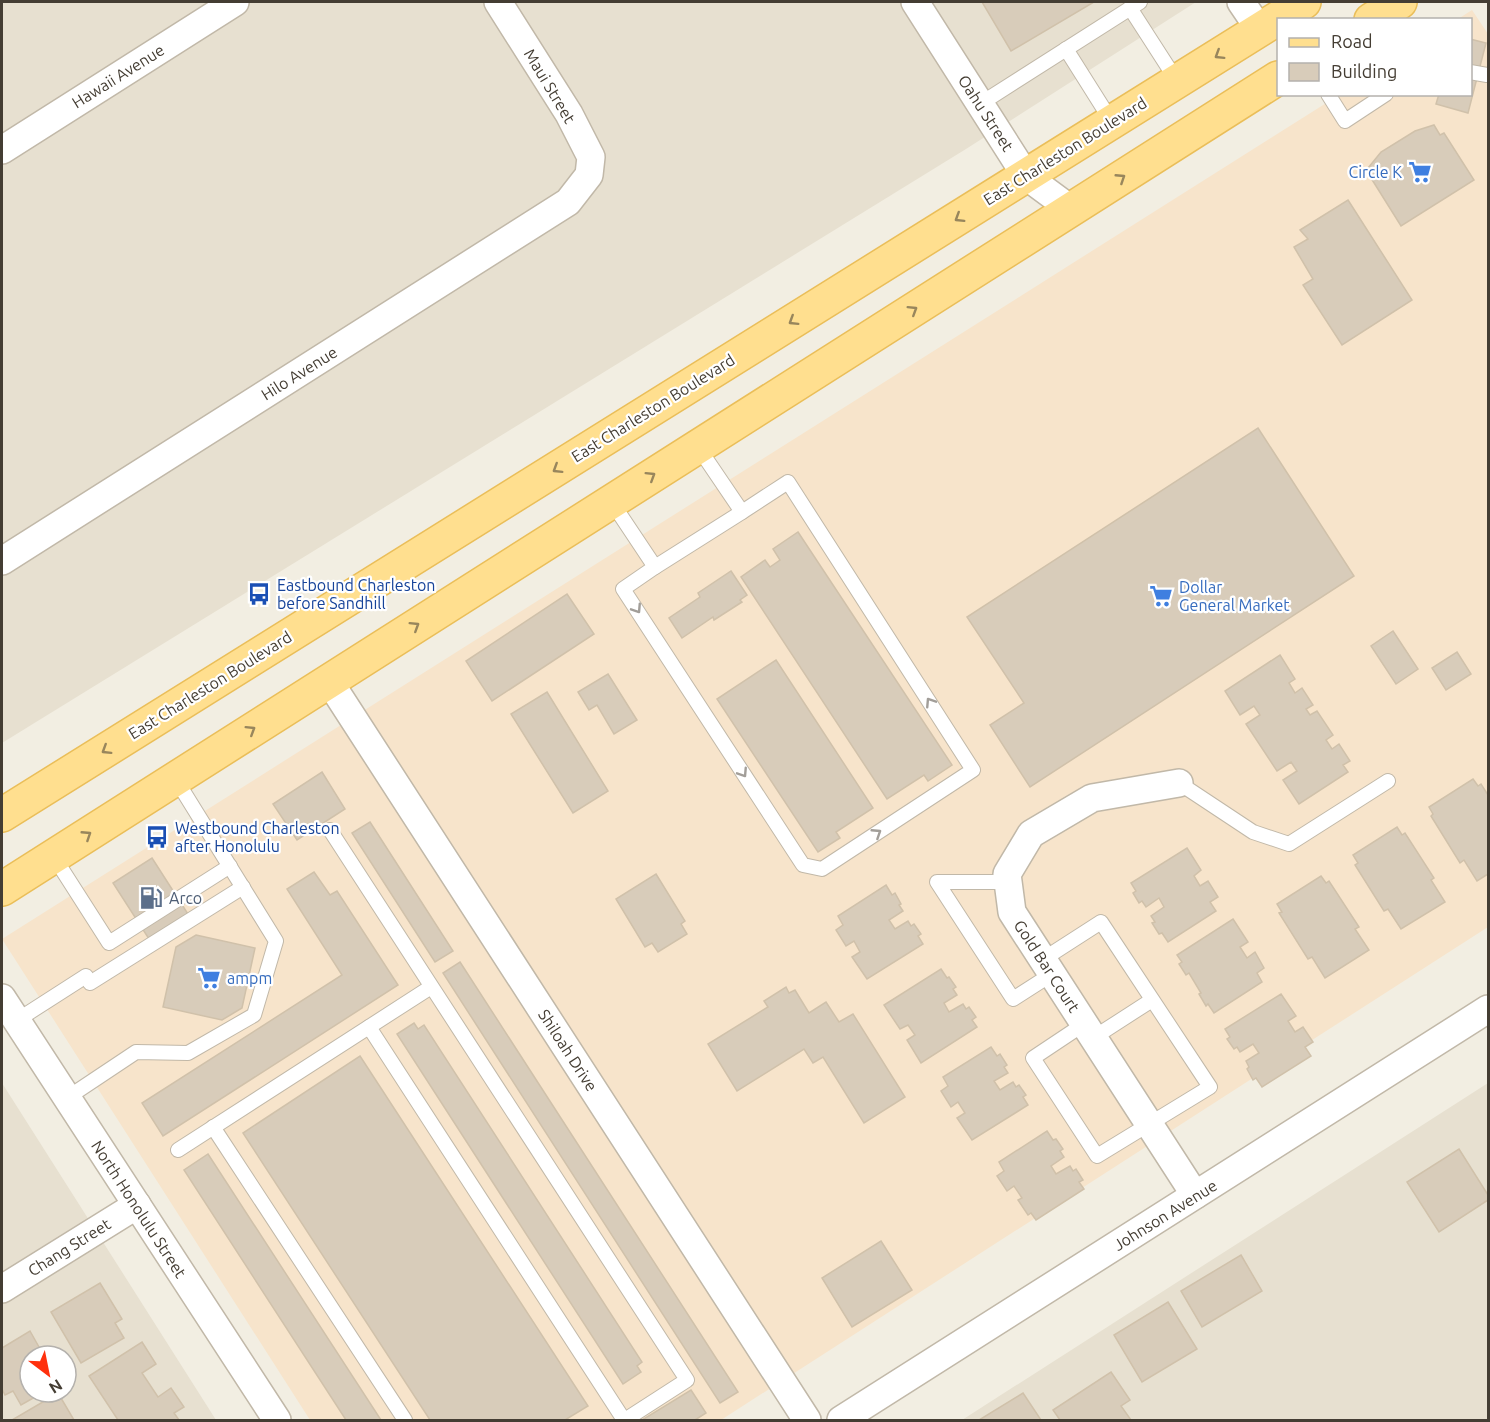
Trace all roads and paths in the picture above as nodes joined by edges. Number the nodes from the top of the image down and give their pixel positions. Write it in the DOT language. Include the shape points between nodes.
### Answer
graph roads {
  1 [pos="235,2"];
  2 [pos="498,2"];
  3 [pos="915,2"];
  4 [pos="1241,2"];
  5 [pos="1304,2"];
  6 [pos="1135,5"];
  7 [pos="1279,18"];
  8 [pos="1277,19"];
  9 [pos="1260,30"];
  10 [pos="1066,48"];
  11 [pos="1472,72"];
  12 [pos="1488,76"];
  13 [pos="1277,79"];
  14 [pos="1177,81"];
  15 [pos="1329,96"];
  16 [pos="1383,96"];
  17 [pos="980,104"];
  18 [pos="1112,122"];
  19 [pos="2,150"];
  20 [pos="589,175"];
  21 [pos="1026,176"];
  22 [pos="1072,210"];
  23 [pos="698,446"];
  24 [pos="611,501"];
  25 [pos="741,512"];
  26 [pos="2,561"];
  27 [pos="655,567"];
  28 [pos="329,681"];
  29 [pos="175,778"];
  30 [pos="1388,782"];
  31 [pos="1179,783"];
  32 [pos="2,815"];
  33 [pos="330,830"];
  34 [pos="54,857"];
  35 [pos="230,866"];
  36 [pos="1008,882"];
  37 [pos="243,887"];
  38 [pos="2,889"];
  39 [pos="1047,967"];
  40 [pos="431,987"];
  41 [pos="1152,1000"];
  42 [pos="1488,1009"];
  43 [pos="9,1010"];
  44 [pos="369,1027"];
  45 [pos="1089,1031"];
  46 [pos="67,1098"];
  47 [pos="1149,1125"];
  48 [pos="213,1127"];
  49 [pos="178,1150"];
  50 [pos="1195,1196"];
  51 [pos="137,1205"];
  52 [pos="2,1289"];
  53 [pos="277,1420"];
  54 [pos="405,1420"];
  55 [pos="625,1420"];
  56 [pos="807,1420"];
  57 [pos="841,1420"];
  1 -- 19 [label="street, Hawaii Avenue"];
  2 -- 20 [label="street, Maui Street" via="569,114 591,157"];
  3 -- 17 [label="street, Oahu Street"];
  4 -- 9 [label="street"];
  5 -- 7 [label="main road, East Charleston Boulevard"];
  6 -- 10 [label="lane"];
  6 -- 14 [label="lane"];
  8 -- 9 [label="main road, East Charleston Boulevard"];
  9 -- 14 [label="main road, East Charleston Boulevard, one-way"];
  10 -- 17 [label="lane"];
  10 -- 18 [label="lane"];
  11 -- 12 [label="lane"];
  22 -- 13 [label="main road, one-way"];
  14 -- 18 [label="main road, East Charleston Boulevard"];
  15 -- 16 [label="lane" via="1345,121"];
  17 -- 21 [label="street, Oahu Street"];
  18 -- 21 [label="main road, East Charleston Boulevard"];
  20 -- 26 [label="street, Hilo Avenue" via="568,202"];
  21 -- 22 [label="street, Oahu Street"];
  21 -- 32 [label="main road, East Charleston Boulevard, one-way"];
  23 -- 22 [label="main road, one-way"];
  24 -- 23 [label="main road, one-way"];
  23 -- 25 [label="lane"];
  24 -- 27 [label="lane"];
  28 -- 24 [label="main road, one-way"];
  25 -- 27 [label="lane"];
  27 -- 25 [label="lane, one-way" via="623,588 803,865 822,869 973,770 789,482"];
  29 -- 28 [label="main road, one-way"];
  28 -- 56 [label="street, Shiloah Drive"];
  34 -- 29 [label="main road, one-way"];
  29 -- 35 [label="lane"];
  30 -- 31 [label="lane" via="1289,844 1253,832"];
  31 -- 36 [label="street, Gold Bar Court" via="1092,798 1031,834 1007,873"];
  33 -- 40 [label="lane"];
  34 -- 35 [label="lane" via="109,943"];
  34 -- 38 [label="main road"];
  35 -- 37 [label="lane"];
  36 -- 39 [label="street, Gold Bar Court" via="1012,912"];
  36 -- 39 [label="lane" via="937,882 1013,999"];
  37 -- 43 [label="lane" via="88,979"];
  37 -- 46 [label="lane" via="276,941 254,1015 188,1053 136,1052"];
  39 -- 41 [label="lane" via="1101,922"];
  39 -- 45 [label="street, Gold Bar Court"];
  40 -- 44 [label="lane"];
  40 -- 55 [label="lane" via="687,1380"];
  41 -- 45 [label="lane"];
  41 -- 47 [label="lane" via="1210,1088"];
  42 -- 50 [label="street, Johnson Avenue"];
  43 -- 46 [label="street, North Honolulu Street"];
  44 -- 48 [label="lane"];
  44 -- 55 [label="lane"];
  45 -- 47 [label="street, Gold Bar Court"];
  45 -- 47 [label="lane" via="1034,1058 1097,1156"];
  46 -- 51 [label="street, North Honolulu Street"];
  47 -- 50 [label="street, Gold Bar Court"];
  48 -- 49 [label="lane"];
  48 -- 54 [label="lane"];
  50 -- 57 [label="street, Johnson Avenue"];
  51 -- 52 [label="street, Chang Street"];
  51 -- 53 [label="street, North Honolulu Street"];
}
